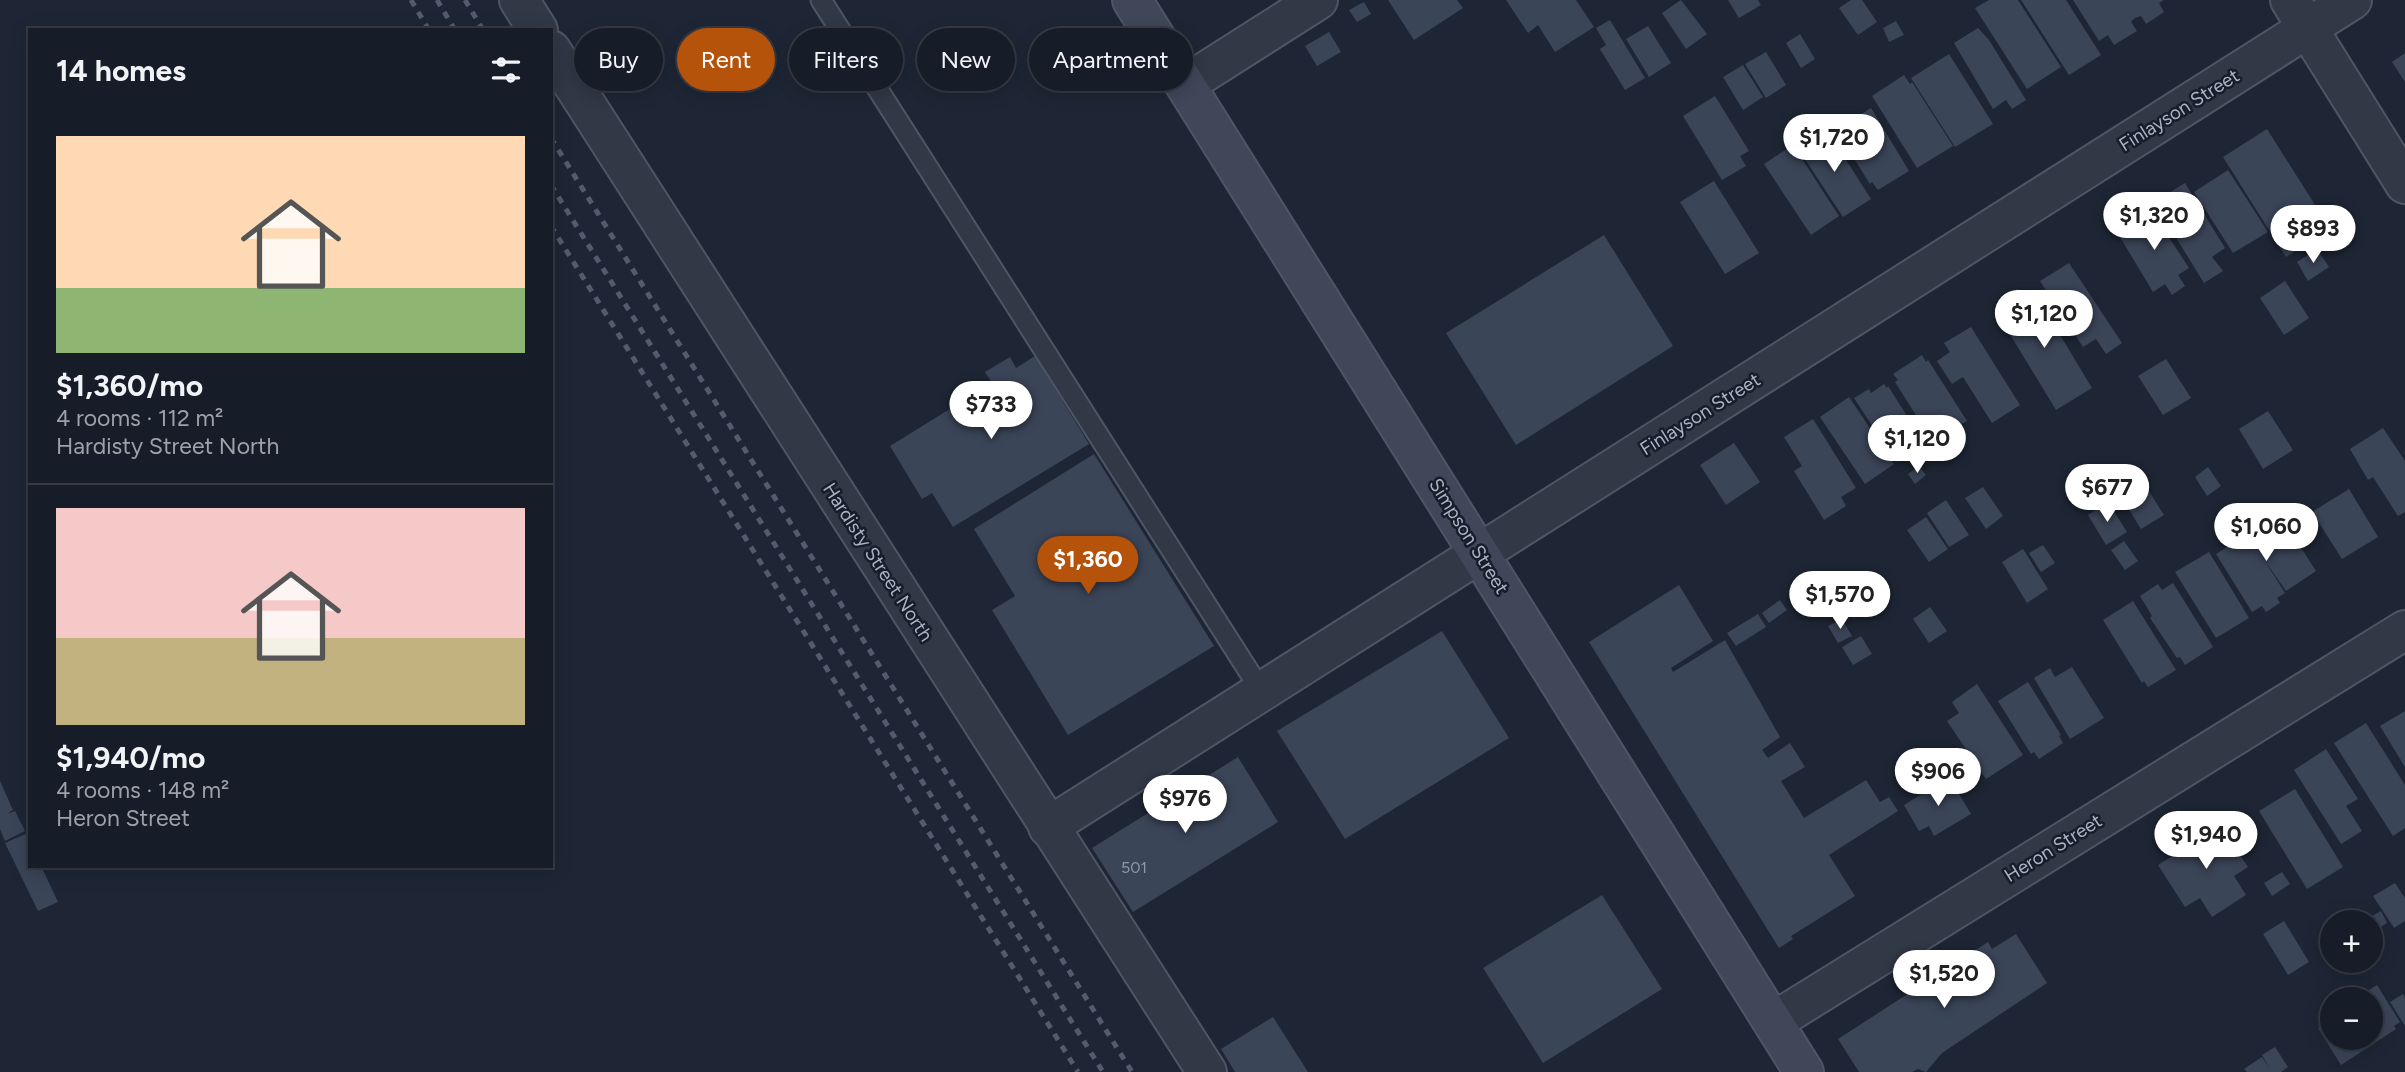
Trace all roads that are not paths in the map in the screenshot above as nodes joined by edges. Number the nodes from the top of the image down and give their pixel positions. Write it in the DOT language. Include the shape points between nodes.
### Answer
graph roads {
  1 [pos="519,0"];
  2 [pos="821,0"];
  3 [pos="1132,0"];
  4 [pos="1318,0"];
  5 [pos="2352,0"];
  6 [pos="2299,14"];
  7 [pos="537,28"];
  8 [pos="1150,28"];
  9 [pos="553,53"];
  10 [pos="1193,80"];
  11 [pos="1190,91"];
  12 [pos="2405,184"];
  13 [pos="1480,554"];
  14 [pos="2405,630"];
  15 [pos="1262,692"];
  16 [pos="1048,827"];
  17 [pos="1773,1022"];
  18 [pos="1207,1072"];
  19 [pos="1804,1072"];
  1 -- 7 [label="street"];
  2 -- 15 [label="lane"];
  3 -- 8 [label="main road, Simpson Street"];
  4 -- 10 [label="street"];
  5 -- 6 [label="street, Finlayson Street"];
  6 -- 12 [label="street"];
  6 -- 13 [label="street, Finlayson Street"];
  9 -- 16 [label="street, Hardisty Street North"];
  11 -- 13 [label="main road, Simpson Street"];
  13 -- 15 [label="street, Finlayson Street"];
  13 -- 17 [label="main road, Simpson Street"];
  14 -- 17 [label="street, Heron Street"];
  15 -- 16 [label="street, Finlayson Street"];
  16 -- 18 [label="street, Hardisty Street North"];
  17 -- 19 [label="main road, Simpson Street"];
}
